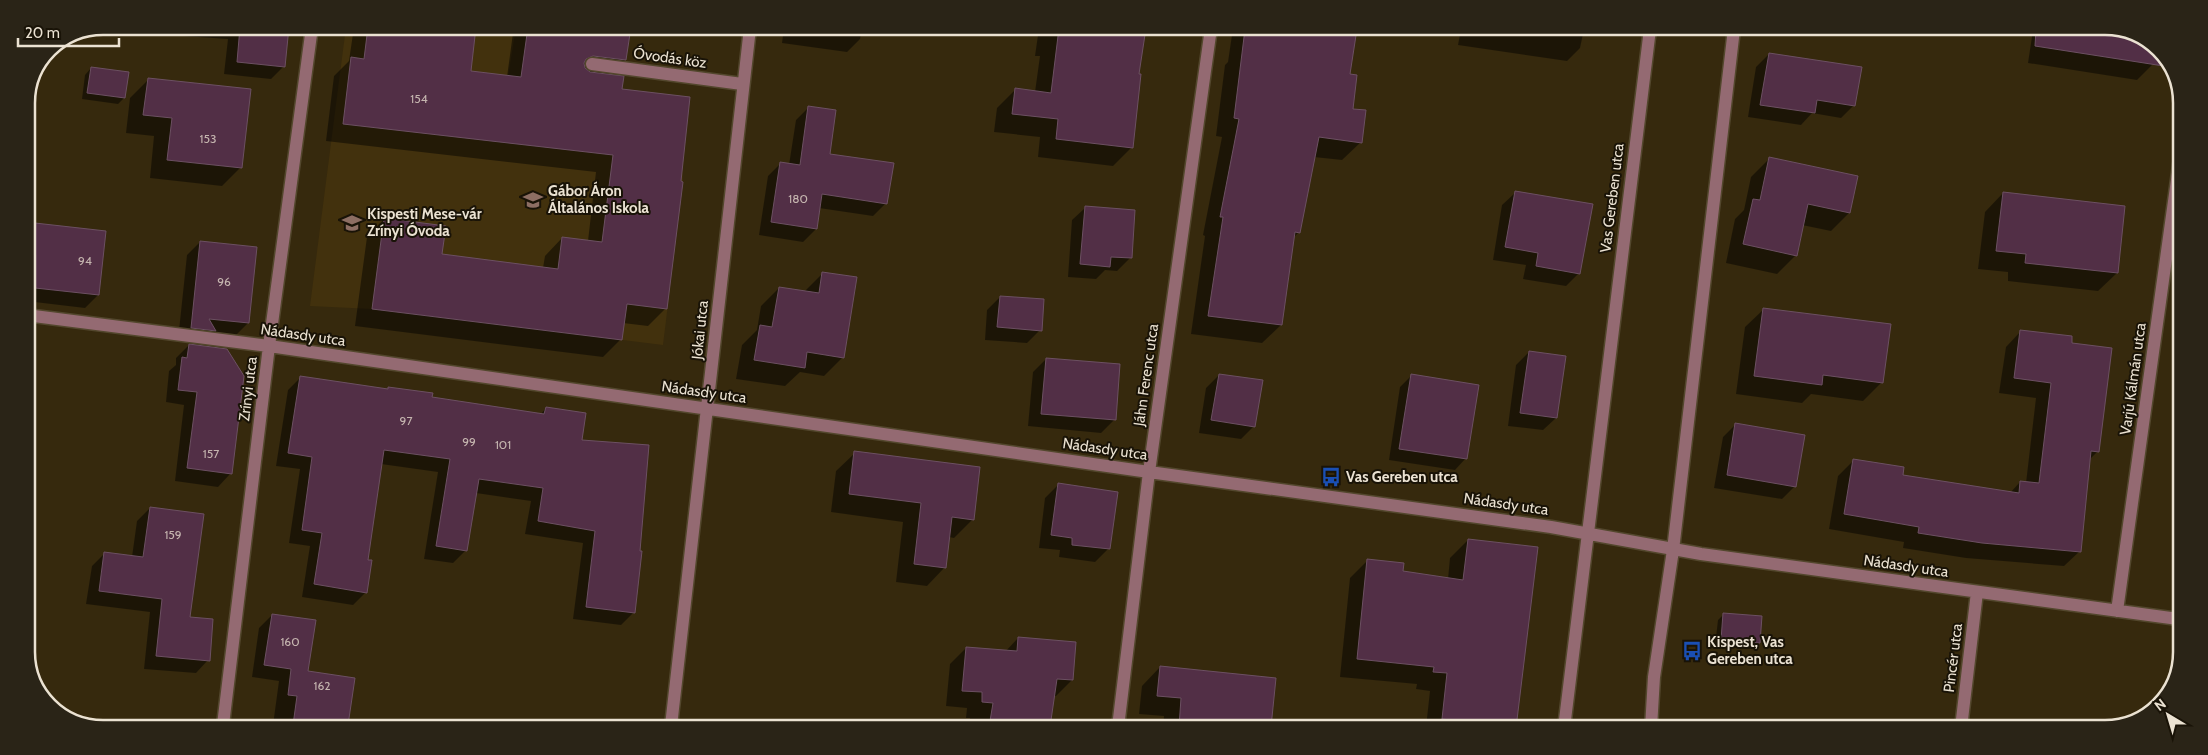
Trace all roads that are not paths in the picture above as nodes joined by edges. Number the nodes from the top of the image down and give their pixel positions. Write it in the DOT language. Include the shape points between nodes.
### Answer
graph roads {
  1 [pos="311,35"];
  2 [pos="749,35"];
  3 [pos="1210,35"];
  4 [pos="1649,35"];
  5 [pos="1733,35"];
  6 [pos="592,64"];
  7 [pos="742,84"];
  8 [pos="2173,208"];
  9 [pos="35,316"];
  10 [pos="269,346"];
  11 [pos="708,410"];
  12 [pos="1149,472"];
  13 [pos="1587,532"];
  14 [pos="1673,550"];
  15 [pos="1977,592"];
  16 [pos="2117,610"];
  17 [pos="2173,618"];
  18 [pos="224,720"];
  19 [pos="672,720"];
  20 [pos="1119,720"];
  21 [pos="1565,720"];
  22 [pos="1651,720"];
  23 [pos="1962,720"];
  1 -- 10 [label="street, Zrínyi utca"];
  2 -- 7 [label="street, Jókai utca"];
  3 -- 12 [label="street, Jáhn Ferenc utca"];
  4 -- 13 [label="street, Vas Gereben utca"];
  5 -- 14 [label="street"];
  6 -- 7 [label="street, Óvodás köz"];
  7 -- 11 [label="street, Jókai utca"];
  8 -- 16 [label="street, Varjú Kálmán utca"];
  9 -- 10 [label="street, Nádasdy utca"];
  10 -- 11 [label="street, Nádasdy utca"];
  10 -- 18 [label="street, Zrínyi utca"];
  11 -- 12 [label="street, Nádasdy utca"];
  11 -- 19 [label="street, Jókai utca"];
  12 -- 13 [label="street, Nádasdy utca"];
  12 -- 20 [label="street, Jáhn Ferenc utca"];
  13 -- 14 [label="street, Nádasdy utca"];
  13 -- 21 [label="street, Vas Gereben utca"];
  14 -- 15 [label="street, Nádasdy utca"];
  14 -- 22 [label="street" via="1654,677"];
  15 -- 16 [label="street, Nádasdy utca"];
  15 -- 23 [label="street, Pincér utca"];
  16 -- 17 [label="street, Nádasdy utca"];
}
